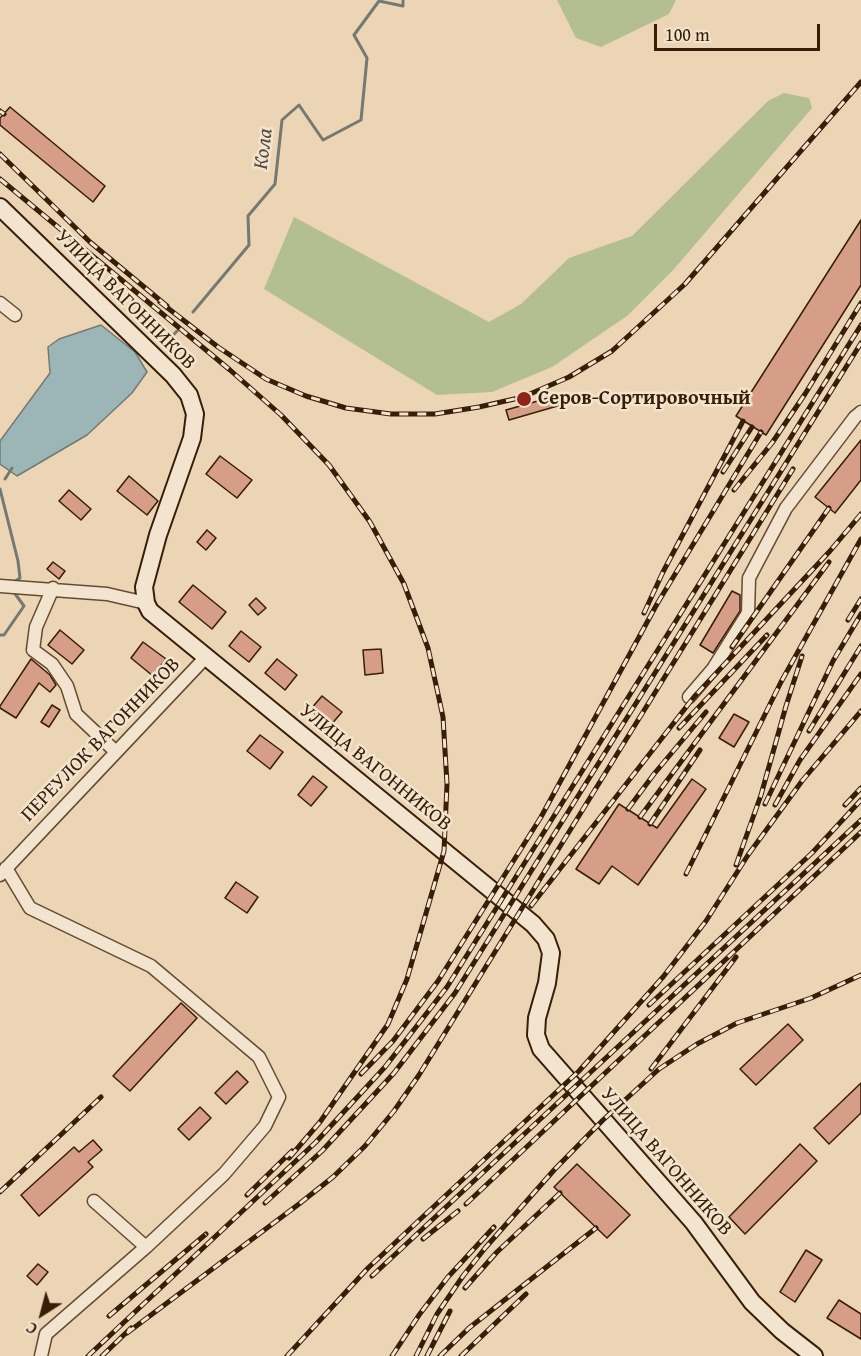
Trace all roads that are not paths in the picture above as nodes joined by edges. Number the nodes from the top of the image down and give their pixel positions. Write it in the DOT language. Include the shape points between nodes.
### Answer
graph roads {
  1 [pos="0,207"];
  2 [pos="0,303"];
  3 [pos="15,315"];
  4 [pos="861,412"];
  5 [pos="0,586"];
  6 [pos="53,588"];
  7 [pos="146,603"];
  8 [pos="206,657"];
  9 [pos="688,698"];
  10 [pos="116,752"];
  11 [pos="3,872"];
  12 [pos="94,1201"];
  13 [pos="146,1247"];
  14 [pos="41,1356"];
  15 [pos="814,1356"];
  1 -- 7 [label="street, УЛИЦА ВАГОННИКОВ" via="189,395 195,414 192,438 158,535 144,587"];
  2 -- 3 [label="street"];
  4 -- 9 [label="street" via="786,508 749,578 748,613 713,669"];
  5 -- 6 [label="street"];
  6 -- 7 [label="street"];
  6 -- 10 [label="street" via="36,627 33,650 52,664 67,686 76,714"];
  7 -- 8 [label="street, УЛИЦА ВАГОННИКОВ" via="150,611"];
  8 -- 10 [label="street, ПЕРЕУЛОК ВАГОННИКОВ"];
  8 -- 15 [label="street, УЛИЦА ВАГОННИКОВ" via="533,924 546,939 551,953 537,1018 536,1035 542,1049 694,1223 752,1302"];
  10 -- 11 [label="street, ПЕРЕУЛОК ВАГОННИКОВ"];
  11 -- 13 [label="street" via="30,908 151,966 259,1057 279,1097 266,1126 224,1174"];
  12 -- 13 [label="street"];
  13 -- 14 [label="street" via="46,1334"];
}
